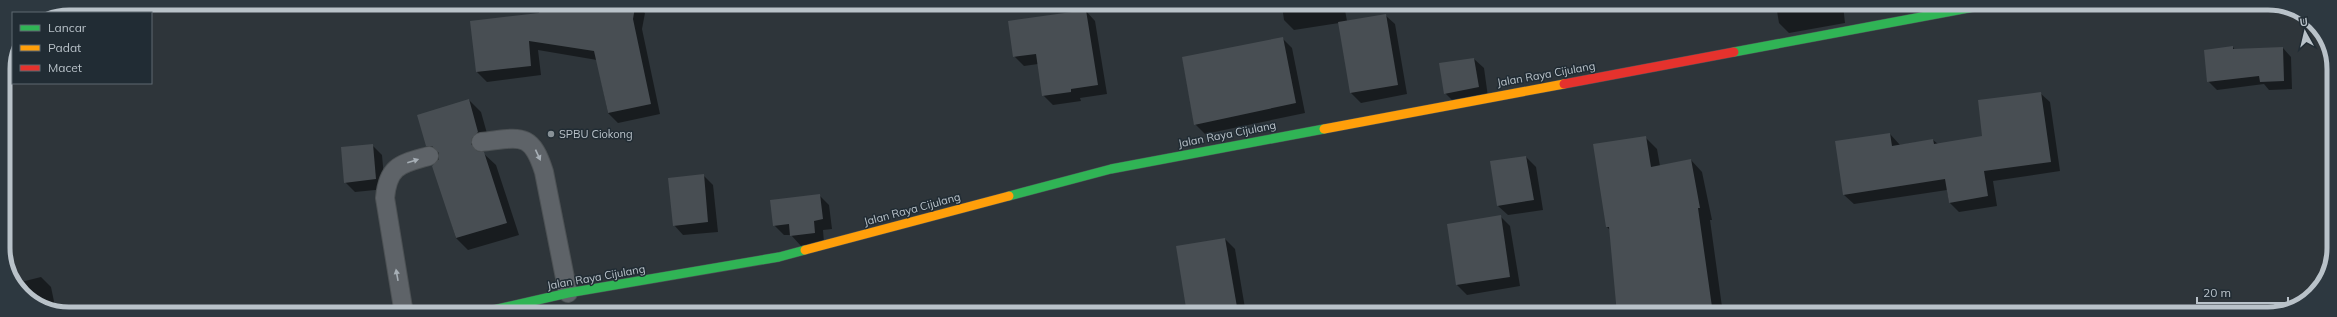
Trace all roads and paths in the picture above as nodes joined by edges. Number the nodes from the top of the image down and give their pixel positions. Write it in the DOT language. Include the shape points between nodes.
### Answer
graph roads {
  1 [pos="1958,10"];
  2 [pos="481,142"];
  3 [pos="429,156"];
  4 [pos="568,293"];
  5 [pos="403,307"];
  6 [pos="506,307"];
  1 -- 4 [label="highway, Jalan Raya Cijulang" via="1111,169 779,257"];
  2 -- 4 [label="lane, one-way" via="511,139 525,141 533,145 539,155"];
  5 -- 3 [label="lane, one-way" via="385,198 386,186 391,173 399,165"];
  4 -- 6 [label="highway, Jalan Raya Cijulang"];
}
